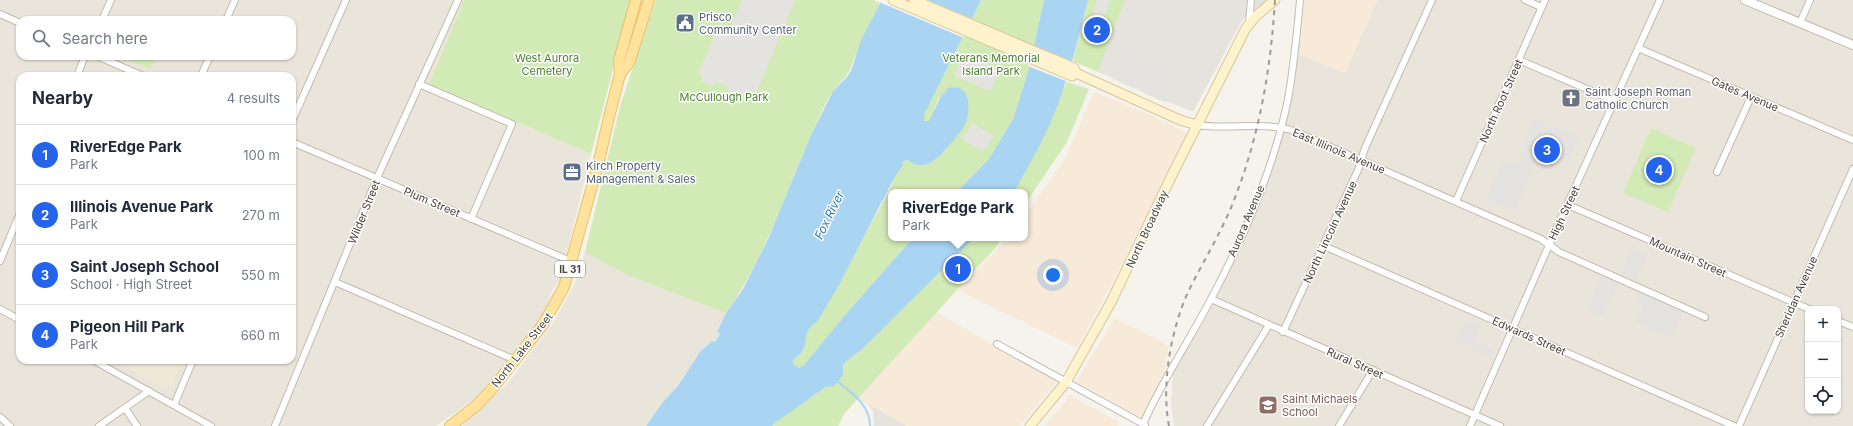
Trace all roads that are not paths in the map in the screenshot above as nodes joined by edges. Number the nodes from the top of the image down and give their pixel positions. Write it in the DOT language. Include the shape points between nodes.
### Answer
graph roads {
  1 [pos="111,0"];
  2 [pos="235,0"];
  3 [pos="346,0"];
  4 [pos="458,0"];
  5 [pos="636,0"];
  6 [pos="648,0"];
  7 [pos="894,0"];
  8 [pos="914,0"];
  9 [pos="1251,0"];
  10 [pos="1275,0"];
  11 [pos="1300,0"];
  12 [pos="1432,0"];
  13 [pos="1525,0"];
  14 [pos="1544,0"];
  15 [pos="1660,0"];
  16 [pos="1746,0"];
  17 [pos="1810,0"];
  18 [pos="1541,7"];
  19 [pos="0,14"];
  20 [pos="104,16"];
  21 [pos="228,16"];
  22 [pos="16,21"];
  23 [pos="1249,22"];
  24 [pos="1800,23"];
  25 [pos="984,34"];
  26 [pos="1853,46"];
  27 [pos="1638,48"];
  28 [pos="83,60"];
  29 [pos="106,60"];
  30 [pos="208,60"];
  31 [pos="1519,60"];
  32 [pos="79,72"];
  33 [pos="134,72"];
  34 [pos="203,72"];
  35 [pos="620,74"];
  36 [pos="420,84"];
  37 [pos="1751,97"];
  38 [pos="1615,101"];
  39 [pos="296,111"];
  40 [pos="1197,125"];
  41 [pos="1281,128"];
  42 [pos="1853,140"];
  43 [pos="296,144"];
  44 [pos="1361,160"];
  45 [pos="1853,169"];
  46 [pos="1717,172"];
  47 [pos="1852,176"];
  48 [pos="377,178"];
  49 [pos="1456,201"];
  50 [pos="1568,205"];
  51 [pos="471,218"];
  52 [pos="16,223"];
  53 [pos="1549,245"];
  54 [pos="1324,246"];
  55 [pos="0,261"];
  56 [pos="573,262"];
  57 [pos="334,282"];
  58 [pos="1211,299"];
  59 [pos="1794,303"];
  60 [pos="1805,307"];
  61 [pos="0,309"];
  62 [pos="1705,317"];
  63 [pos="16,318"];
  64 [pos="1841,322"];
  65 [pos="1269,325"];
  66 [pos="1853,327"];
  67 [pos="1513,330"];
  68 [pos="1284,332"];
  69 [pos="997,344"];
  70 [pos="515,360"];
  71 [pos="102,364"];
  72 [pos="190,364"];
  73 [pos="1373,370"];
  74 [pos="1066,382"];
  75 [pos="149,391"];
  76 [pos="174,405"];
  77 [pos="125,408"];
  78 [pos="1475,415"];
  79 [pos="0,417"];
  80 [pos="1144,425"];
  81 [pos="10,426"];
  82 [pos="99,426"];
  83 [pos="137,426"];
  84 [pos="211,426"];
  85 [pos="276,426"];
  86 [pos="450,426"];
  87 [pos="1030,426"];
  88 [pos="1208,426"];
  89 [pos="1339,426"];
  90 [pos="1470,426"];
  91 [pos="1500,426"];
  92 [pos="1734,426"];
  93 [pos="1739,426"];
  1 -- 20 [label="street"];
  2 -- 21 [label="street"];
  3 -- 39 [label="street"];
  4 -- 36 [label="street, Wilder Street"];
  5 -- 35 [label="main road, North Lake Street / IL 31" via="619,60"];
  6 -- 35 [label="main road, North Lake Street" via="629,63"];
  7 -- 25 [label="main road"];
  8 -- 25 [label="main road"];
  9 -- 23 [label="street, North Broadway"];
  10 -- 23 [label="main road, North Broadway"];
  11 -- 41 [label="street, Aurora Avenue" via="1293,70"];
  12 -- 44 [label="street, North Lincoln Avenue"];
  13 -- 18 [label="street"];
  14 -- 18 [label="street, North Root Street"];
  15 -- 27 [label="street, High Street"];
  16 -- 24 [label="street"];
  17 -- 24 [label="street"];
  18 -- 31 [label="street, North Root Street"];
  19 -- 22 [label="street"];
  23 -- 40 [label="main road, North Broadway"];
  24 -- 26 [label="street"];
  25 -- 40 [label="main road, East Illinois Avenue" via="1030,54 1074,68 1076,73 1180,120"];
  27 -- 37 [label="street, Gates Avenue"];
  27 -- 38 [label="street, High Street"];
  28 -- 32 [label="street"];
  29 -- 33 [label="street"];
  30 -- 34 [label="street"];
  31 -- 38 [label="street"];
  31 -- 49 [label="street, North Root Street"];
  35 -- 56 [label="main road, North Lake Street / IL 31"];
  36 -- 48 [label="street, Wilder Street"];
  36 -- 51 [label="street" via="512,124"];
  37 -- 42 [label="street, Gates Avenue"];
  37 -- 46 [label="street"];
  38 -- 50 [label="street, High Street"];
  40 -- 41 [label="street, East Illinois Avenue"];
  40 -- 74 [label="main road, North Broadway" via="1118,290"];
  41 -- 44 [label="street, East Illinois Avenue" via="1294,131"];
  41 -- 58 [label="street, Aurora Avenue" via="1260,191"];
  43 -- 48 [label="street, Plum Street"];
  44 -- 49 [label="street, East Illinois Avenue"];
  44 -- 54 [label="street, North Lincoln Avenue"];
  45 -- 47 [label="street, Sheridan Avenue"];
  47 -- 59 [label="street, Sheridan Avenue"];
  48 -- 51 [label="street, Plum Street"];
  48 -- 57 [label="street, Wilder Street"];
  49 -- 53 [label="street, East Illinois Avenue" via="1541,239"];
  50 -- 53 [label="street, High Street"];
  50 -- 59 [label="street, Mountain Street"];
  51 -- 56 [label="street, Plum Street"];
  52 -- 55 [label="street"];
  53 -- 62 [label="street, East Illinois Avenue" via="1559,252"];
  53 -- 67 [label="street, High Street"];
  54 -- 67 [label="street, Edwards Street"];
  54 -- 68 [label="street, North Lincoln Avenue"];
  56 -- 70 [label="main road, North Lake Street / IL 31" via="552,312"];
  57 -- 70 [label="street"];
  57 -- 85 [label="street, Wilder Street"];
  58 -- 65 [label="street, Rural Street"];
  58 -- 80 [label="street, Aurora Avenue" via="1152,403"];
  59 -- 60 [label="street, Mountain Street"];
  59 -- 93 [label="street, Sheridan Avenue"];
  61 -- 63 [label="street"];
  64 -- 66 [label="street"];
  65 -- 68 [label="street, Rural Street"];
  65 -- 88 [label="street"];
  67 -- 78 [label="street, High Street"];
  67 -- 92 [label="street, Edwards Street"];
  68 -- 73 [label="street, Rural Street"];
  69 -- 74 [label="street"];
  70 -- 86 [label="main road, North Lake Street / IL 31" via="487,394"];
  71 -- 75 [label="street"];
  72 -- 76 [label="street"];
  73 -- 78 [label="street, Rural Street"];
  73 -- 89 [label="street"];
  74 -- 80 [label="street"];
  74 -- 87 [label="main road, North Broadway"];
  75 -- 76 [label="street"];
  75 -- 77 [label="street"];
  76 -- 84 [label="street"];
  77 -- 82 [label="street"];
  77 -- 83 [label="street"];
  78 -- 90 [label="street, High Street"];
  78 -- 91 [label="street, Rural Street"];
  79 -- 81 [label="street"];
}
